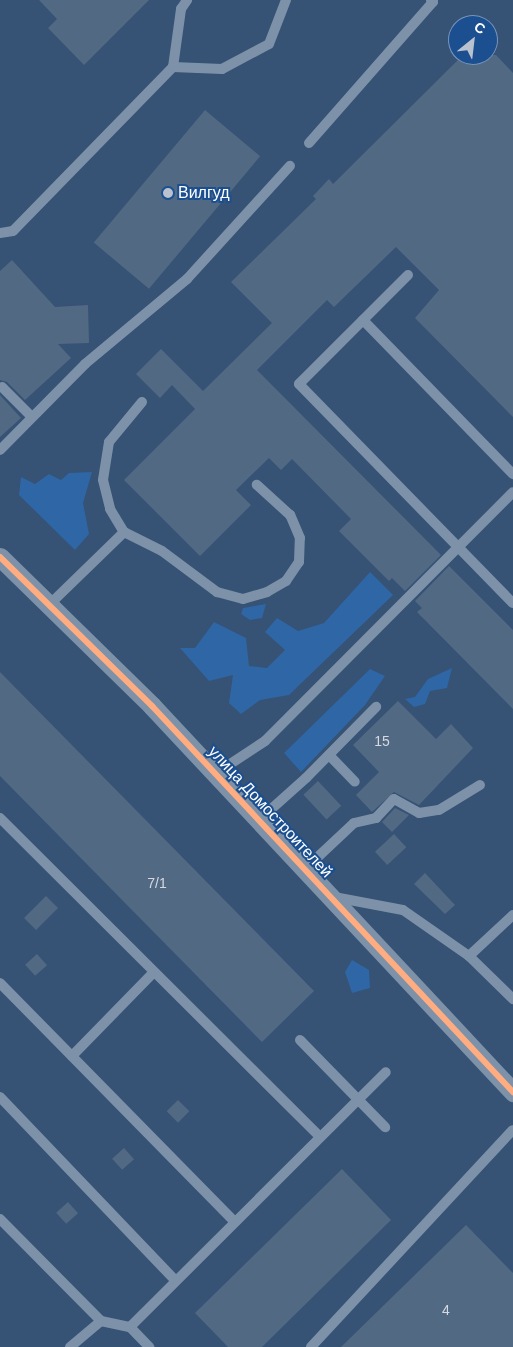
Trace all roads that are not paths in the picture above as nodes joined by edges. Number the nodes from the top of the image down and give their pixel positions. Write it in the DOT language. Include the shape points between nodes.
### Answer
graph roads {
  1 [pos="187,0"];
  2 [pos="286,0"];
  3 [pos="431,0"];
  4 [pos="174,67"];
  5 [pos="309,143"];
  6 [pos="290,166"];
  7 [pos="0,233"];
  8 [pos="408,275"];
  9 [pos="363,320"];
  10 [pos="2,387"];
  11 [pos="142,402"];
  12 [pos="32,418"];
  13 [pos="0,450"];
  14 [pos="513,474"];
  15 [pos="257,485"];
  16 [pos="513,492"];
  17 [pos="124,532"];
  18 [pos="458,548"];
  19 [pos="0,557"];
  20 [pos="513,603"];
  21 [pos="49,604"];
  22 [pos="376,708"];
  23 [pos="329,755"];
  24 [pos="215,774"];
  25 [pos="355,782"];
  26 [pos="480,785"];
  27 [pos="0,818"];
  28 [pos="259,820"];
  29 [pos="305,869"];
  30 [pos="330,896"];
  31 [pos="513,915"];
  32 [pos="469,956"];
  33 [pos="154,972"];
  34 [pos="0,983"];
  35 [pos="513,999"];
  36 [pos="300,1040"];
  37 [pos="72,1056"];
  38 [pos="386,1072"];
  39 [pos="513,1092"];
  40 [pos="0,1097"];
  41 [pos="358,1100"];
  42 [pos="385,1127"];
  43 [pos="513,1130"];
  44 [pos="320,1137"];
  45 [pos="0,1219"];
  46 [pos="234,1221"];
  47 [pos="175,1280"];
  48 [pos="100,1321"];
  49 [pos="130,1327"];
  50 [pos="70,1347"];
  51 [pos="149,1347"];
  52 [pos="310,1347"];
  1 -- 4 [label="lane" via="181,10"];
  2 -- 4 [label="lane" via="269,44 222,69"];
  3 -- 5 [label="lane" via="433,2"];
  4 -- 7 [label="lane" via="13,231"];
  6 -- 12 [label="lane" via="187,280 86,364"];
  8 -- 9 [label="lane"];
  9 -- 14 [label="lane"];
  9 -- 18 [label="lane" via="299,384"];
  10 -- 12 [label="lane"];
  11 -- 17 [label="lane" via="109,442 103,480 110,509"];
  12 -- 13 [label="lane"];
  15 -- 17 [label="lane" via="290,515 300,538 299,562 286,581 267,592 243,598 217,592 162,551"];
  16 -- 18 [label="lane"];
  17 -- 21 [label="lane"];
  18 -- 20 [label="lane"];
  18 -- 24 [label="lane" via="266,741"];
  19 -- 21 [label="street, улица Домостроителей"];
  21 -- 24 [label="street, улица Домостроителей"];
  22 -- 23 [label="lane"];
  23 -- 25 [label="lane"];
  23 -- 28 [label="lane"];
  24 -- 28 [label="street, улица Домостроителей"];
  26 -- 29 [label="lane" via="440,810 419,812 394,799 376,818 354,823"];
  27 -- 33 [label="lane"];
  28 -- 29 [label="street, улица Домостроителей"];
  29 -- 30 [label="street, улица Домостроителей"];
  30 -- 32 [label="lane" via="403,910"];
  30 -- 39 [label="street, улица Домостроителей"];
  31 -- 32 [label="lane"];
  32 -- 35 [label="lane"];
  33 -- 37 [label="lane"];
  33 -- 44 [label="lane"];
  34 -- 37 [label="lane"];
  36 -- 41 [label="lane"];
  37 -- 46 [label="lane"];
  38 -- 41 [label="lane"];
  40 -- 47 [label="lane"];
  41 -- 42 [label="lane"];
  41 -- 44 [label="lane"];
  43 -- 52 [label="lane"];
  44 -- 46 [label="lane"];
  45 -- 48 [label="lane"];
  46 -- 47 [label="lane"];
  47 -- 49 [label="lane"];
  48 -- 49 [label="lane"];
  48 -- 50 [label="lane"];
  49 -- 51 [label="lane"];
}
